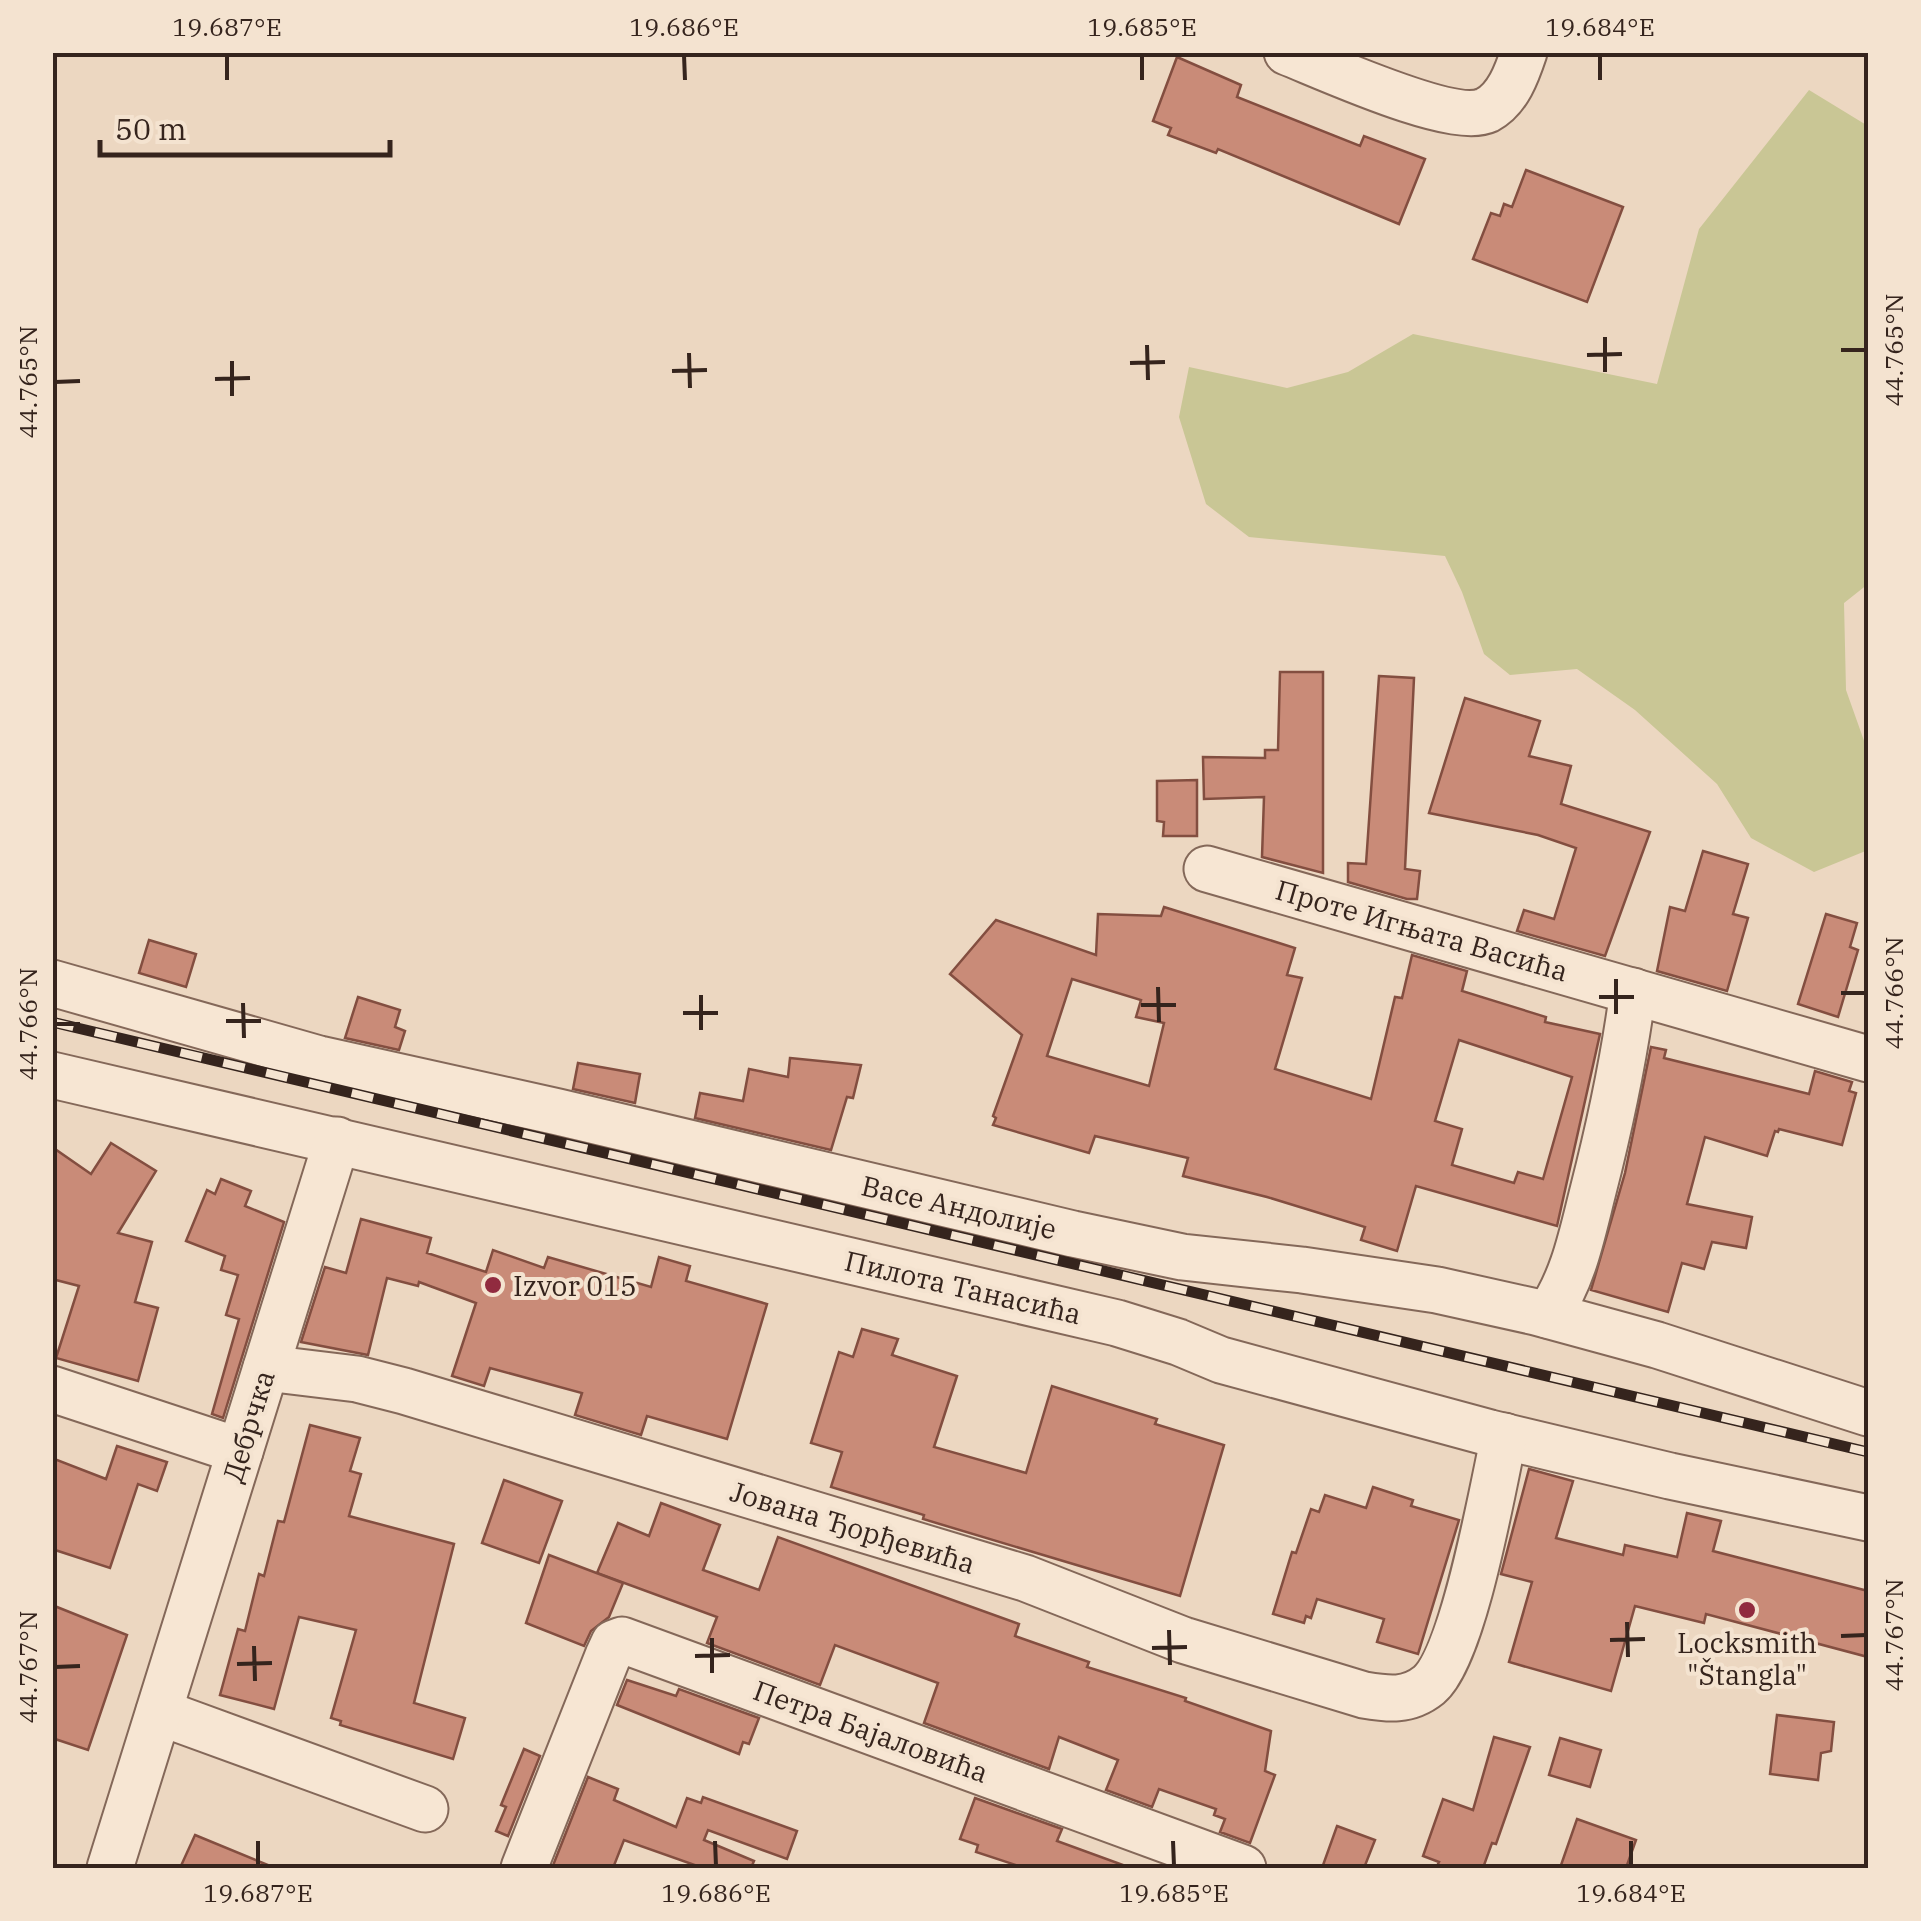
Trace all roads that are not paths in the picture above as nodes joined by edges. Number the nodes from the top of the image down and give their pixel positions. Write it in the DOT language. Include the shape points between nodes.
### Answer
graph roads {
  1 [pos="1287,52"];
  2 [pos="1524,52"];
  3 [pos="1206,869"];
  4 [pos="52,983"];
  5 [pos="1632,992"];
  6 [pos="1868,1060"];
  7 [pos="52,1075"];
  8 [pos="337,1140"];
  9 [pos="1548,1315"];
  10 [pos="266,1368"];
  11 [pos="52,1389"];
  12 [pos="1868,1413"];
  13 [pos="1504,1436"];
  14 [pos="240,1451"];
  15 [pos="1868,1518"];
  16 [pos="159,1712"];
  17 [pos="425,1809"];
  18 [pos="110,1868"];
  19 [pos="524,1868"];
  20 [pos="1243,1868"];
  1 -- 2 [label="street" via="1462,114 1485,111 1500,100"];
  3 -- 5 [label="street, Проте Игњата Васића"];
  4 -- 9 [label="street, Васе Андолије" via="319,1060 1073,1234 1182,1257 1437,1290"];
  5 -- 6 [label="street, Проте Игњата Васића"];
  5 -- 9 [label="street" via="1624,1060 1581,1237"];
  7 -- 8 [label="street, Пилота Танасића"];
  8 -- 10 [label="street, Дебрчка"];
  8 -- 13 [label="street, Пилота Танасића" via="1116,1323 1291,1380"];
  9 -- 12 [label="street, Васе Андолије"];
  10 -- 13 [label="street, Јована Ђорђевића" via="357,1379 430,1399 1025,1578 1183,1640 1391,1700 1410,1697 1445,1665"];
  10 -- 14 [label="street, Дебрчка"];
  11 -- 14 [label="street"];
  13 -- 15 [label="street, Пилота Танасића"];
  14 -- 16 [label="street, Дебрчка"];
  16 -- 17 [label="street"];
  16 -- 18 [label="street, Дебрчка"];
  19 -- 20 [label="street, Петра Бајаловића" via="608,1656 622,1640"];
}
